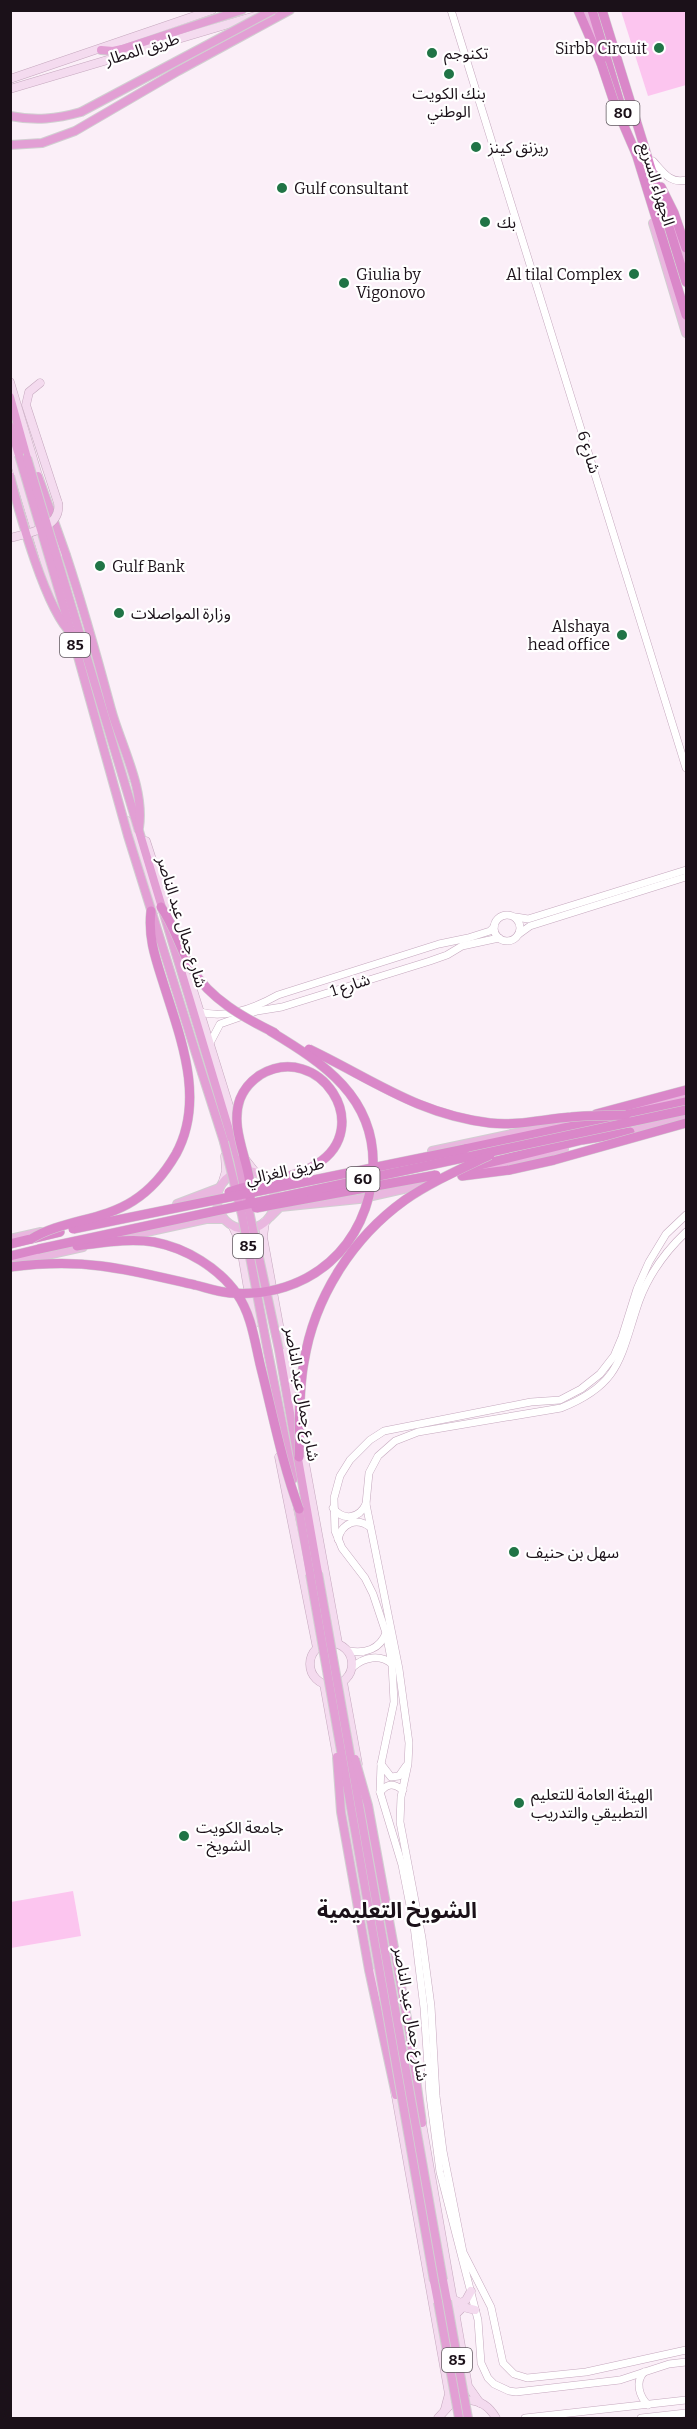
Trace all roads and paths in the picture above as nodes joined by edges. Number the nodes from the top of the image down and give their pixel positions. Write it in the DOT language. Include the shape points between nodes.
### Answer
graph roads {
  1 [pos="187,10"];
  2 [pos="212,10"];
  3 [pos="242,10"];
  4 [pos="274,10"];
  5 [pos="290,10"];
  6 [pos="450,10"];
  7 [pos="578,10"];
  8 [pos="586,10"];
  9 [pos="592,10"];
  10 [pos="604,10"];
  11 [pos="185,20"];
  12 [pos="101,50"];
  13 [pos="10,79"];
  14 [pos="10,89"];
  15 [pos="10,116"];
  16 [pos="10,145"];
  17 [pos="637,156"];
  18 [pos="653,161"];
  19 [pos="687,180"];
  20 [pos="661,187"];
  21 [pos="687,248"];
  22 [pos="687,266"];
  23 [pos="687,282"];
  24 [pos="687,315"];
  25 [pos="687,333"];
  26 [pos="10,382"];
  27 [pos="40,383"];
  28 [pos="10,398"];
  29 [pos="10,426"];
  30 [pos="23,428"];
  31 [pos="40,446"];
  32 [pos="10,448"];
  33 [pos="13,475"];
  34 [pos="38,476"];
  35 [pos="10,538"];
  36 [pos="72,634"];
  37 [pos="655,662"];
  38 [pos="687,756"];
  39 [pos="687,768"];
  40 [pos="139,831"];
  41 [pos="687,870"];
  42 [pos="687,877"];
  43 [pos="161,907"];
  44 [pos="151,911"];
  45 [pos="516,917"];
  46 [pos="494,927"];
  47 [pos="519,934"];
  48 [pos="499,938"];
  49 [pos="439,944"];
  50 [pos="442,957"];
  51 [pos="278,995"];
  52 [pos="282,1007"];
  53 [pos="200,1012"];
  54 [pos="219,1020"];
  55 [pos="270,1031"];
  56 [pos="210,1042"];
  57 [pos="687,1090"];
  58 [pos="687,1096"];
  59 [pos="687,1102"];
  60 [pos="687,1110"];
  61 [pos="626,1115"];
  62 [pos="687,1118"];
  63 [pos="664,1123"];
  64 [pos="554,1125"];
  65 [pos="687,1125"];
  66 [pos="630,1132"];
  67 [pos="503,1148"];
  68 [pos="256,1173"];
  69 [pos="462,1176"];
  70 [pos="264,1178"];
  71 [pos="221,1185"];
  72 [pos="221,1199"];
  73 [pos="249,1202"];
  74 [pos="222,1214"];
  75 [pos="687,1215"];
  76 [pos="267,1219"];
  77 [pos="233,1227"];
  78 [pos="687,1232"];
  79 [pos="666,1234"];
  80 [pos="10,1239"];
  81 [pos="31,1239"];
  82 [pos="675,1242"];
  83 [pos="10,1244"];
  84 [pos="39,1249"];
  85 [pos="10,1256"];
  86 [pos="650,1262"];
  87 [pos="10,1265"];
  88 [pos="656,1269"];
  89 [pos="299,1457"];
  90 [pos="366,1504"];
  91 [pos="333,1508"];
  92 [pos="299,1509"];
  93 [pos="370,1527"];
  94 [pos="338,1539"];
  95 [pos="386,1633"];
  96 [pos="338,1643"];
  97 [pos="317,1648"];
  98 [pos="349,1651"];
  99 [pos="392,1664"];
  100 [pos="353,1667"];
  101 [pos="343,1682"];
  102 [pos="324,1684"];
  103 [pos="341,1728"];
  104 [pos="381,1764"];
  105 [pos="408,1764"];
  106 [pos="403,1790"];
  107 [pos="380,1792"];
  108 [pos="431,2074"];
  109 [pos="432,2089"];
  110 [pos="396,2096"];
  111 [pos="422,2123"];
  112 [pos="471,2291"];
  113 [pos="452,2299"];
  114 [pos="475,2310"];
  115 [pos="455,2316"];
  116 [pos="687,2350"];
  117 [pos="687,2362"];
  118 [pos="644,2372"];
  119 [pos="559,2373"];
  120 [pos="548,2374"];
  121 [pos="632,2376"];
  122 [pos="561,2387"];
  123 [pos="551,2388"];
  124 [pos="687,2400"];
  125 [pos="480,2403"];
  126 [pos="648,2405"];
  127 [pos="633,2406"];
  128 [pos="687,2414"];
  129 [pos="440,2415"];
  130 [pos="583,2415"];
  131 [pos="497,2417"];
  132 [pos="459,2418"];
  133 [pos="468,2418"];
  134 [pos="525,2418"];
  135 [pos="641,2418"];
  1 -- 11 [label="street"];
  2 -- 11 [label="main road, طريق المطار"];
  3 -- 12 [label="highway" via="123,49"];
  4 -- 14 [label="main road, طريق المطار"];
  4 -- 15 [label="highway, bridge" via="81,112 56,119"];
  5 -- 16 [label="highway" via="75,131 49,141"];
  6 -- 37 [label="street, شارع 6"];
  7 -- 17 [label="highway, bridge"];
  8 -- 25 [label="main road, الجهراء السريع"];
  9 -- 17 [label="highway, الجهراء السريع / 80, bridge"];
  10 -- 18 [label="main road, الجهراء السريع"];
  10 -- 23 [label="highway, الجهراء السريع / 80"];
  11 -- 12 [label="main road, طريق المطار"];
  12 -- 13 [label="main road, طريق المطار"];
  17 -- 24 [label="highway, الجهراء السريع / 80"];
  18 -- 19 [label="street" via="670,179"];
  18 -- 20 [label="main road, الجهراء السريع"];
  20 -- 21 [label="highway"];
  20 -- 22 [label="main road, الجهراء السريع"];
  26 -- 30 [label="main road"];
  27 -- 31 [label="main road" via="29,392 26,405"];
  28 -- 40 [label="highway, شارع جمال عبد الناصر / 85, bridge"];
  29 -- 36 [label="highway, شارع جمال عبد الناصر / 85, bridge"];
  30 -- 31 [label="main road"];
  30 -- 34 [label="main road"];
  31 -- 35 [label="main road, bridge" via="58,514 54,522"];
  32 -- 33 [label="main road, شارع جمال عبد الناصر"];
  33 -- 36 [label="highway, bridge" via="24,525 51,602"];
  33 -- 71 [label="main road, شارع جمال عبد الناصر" via="147,882 224,1151"];
  34 -- 40 [label="highway, bridge" via="94,642 136,786"];
  34 -- 53 [label="main road"];
  36 -- 44 [label="highway, شارع جمال عبد الناصر / 85, bridge"];
  37 -- 38 [label="street, شارع 6"];
  37 -- 39 [label="street, شارع 6"];
  40 -- 43 [label="highway, شارع جمال عبد الناصر / 85"];
  41 -- 45 [label="street" via="528,919"];
  42 -- 47 [label="street" via="530,926"];
  43 -- 55 [label="highway, bridge" via="193,971 206,988"];
  43 -- 73 [label="highway, شارع جمال عبد الناصر / 85, bridge"];
  44 -- 81 [label="highway, bridge" via="152,948 189,1077 189,1116 183,1138 165,1172 133,1201"];
  44 -- 92 [label="highway, شارع جمال عبد الناصر / 85, bridge" via="231,1170"];
  45 -- 46 [label="street" via="504,915"];
  45 -- 47 [label="street"];
  46 -- 48 [label="street"];
  46 -- 49 [label="street, شارع 1"];
  47 -- 48 [label="street" via="508,941"];
  48 -- 50 [label="street, شارع 1" via="462,946"];
  49 -- 50 [label="street" via="446,949"];
  49 -- 51 [label="street, شارع 1"];
  50 -- 52 [label="street, شارع 1"];
  51 -- 52 [label="street"];
  51 -- 54 [label="street, شارع 1"];
  52 -- 54 [label="street, شارع 1"];
  53 -- 54 [label="street, شارع 1"];
  53 -- 56 [label="main road"];
  54 -- 56 [label="street"];
  55 -- 61 [label="highway, bridge" via="400,1098 458,1118 507,1124"];
  55 -- 87 [label="highway, bridge" via="308,1054 340,1081 363,1116 370,1137 372,1183 366,1207 352,1238 336,1257 283,1288 250,1293 215,1291 100,1266"];
  56 -- 68 [label="main road" via="242,1151"];
  57 -- 64 [label="highway"];
  58 -- 64 [label="main road, طريق الغزالي"];
  59 -- 61 [label="highway, طريق الغزالي / 60"];
  60 -- 67 [label="highway, طريق الغزالي / 60, bridge"];
  61 -- 72 [label="highway, طريق الغزالي / 60, bridge"];
  62 -- 63 [label="main road"];
  63 -- 65 [label="main road"];
  63 -- 66 [label="main road"];
  64 -- 70 [label="main road, طريق الغزالي" via="283,1183"];
  65 -- 69 [label="highway, bridge" via="554,1160"];
  66 -- 69 [label="main road"];
  66 -- 74 [label="highway, bridge" via="436,1175"];
  67 -- 74 [label="highway, طريق الغزالي / 60, bridge"];
  67 -- 89 [label="highway, bridge" via="405,1200 366,1235 334,1278 311,1330 304,1361"];
  68 -- 70 [label="main road"];
  68 -- 71 [label="main road" via="238,1172"];
  69 -- 76 [label="main road" via="359,1199 280,1207"];
  70 -- 76 [label="main road" via="274,1196 274,1207"];
  71 -- 74 [label="main road" via="217,1204"];
  71 -- 80 [label="main road" via="181,1203"];
  72 -- 73 [label="highway, bridge" via="232,1191 241,1188 253,1185 261,1183 296,1173 309,1168 333,1150 341,1131 339,1105 329,1086 310,1072 273,1069 251,1082 240,1099 238,1124 245,1167 250,1186"];
  72 -- 81 [label="highway, طريق الغزالي / 60, bridge"];
  73 -- 89 [label="highway, شارع جمال عبد الناصر / 85, bridge"];
  74 -- 77 [label="main road"];
  74 -- 84 [label="highway, طريق الغزالي / 60, bridge"];
  74 -- 87 [label="main road, طريق الغزالي / 60"];
  75 -- 79 [label="street"];
  76 -- 77 [label="main road" via="246,1229"];
  76 -- 96 [label="main road" via="263,1237"];
  77 -- 97 [label="main road" via="240,1242 270,1418"];
  78 -- 82 [label="street"];
  79 -- 82 [label="street" via="667,1240"];
  79 -- 86 [label="street"];
  81 -- 83 [label="highway, 60"];
  82 -- 88 [label="street"];
  84 -- 85 [label="highway, 60"];
  84 -- 92 [label="highway, bridge" via="123,1240 154,1242 213,1268 239,1296 251,1325 288,1480"];
  86 -- 88 [label="street"];
  86 -- 91 [label="street" via="614,1356 581,1389 560,1400 531,1402 384,1431 350,1460 337,1486"];
  88 -- 90 [label="street" via="640,1299 621,1360 594,1391 561,1408 403,1436 383,1450 373,1465"];
  89 -- 103 [label="highway, شارع جمال عبد الناصر / 85, bridge"];
  90 -- 91 [label="street" via="351,1517"];
  90 -- 93 [label="street"];
  91 -- 94 [label="street"];
  92 -- 103 [label="highway, شارع جمال عبد الناصر / 85, bridge"];
  93 -- 94 [label="street" via="352,1522"];
  93 -- 105 [label="street" via="394,1633 409,1743"];
  94 -- 95 [label="street" via="369,1585"];
  95 -- 98 [label="street" via="377,1647"];
  95 -- 99 [label="street"];
  96 -- 97 [label="main road"];
  96 -- 98 [label="main road"];
  97 -- 102 [label="main road" via="310,1668"];
  98 -- 100 [label="main road"];
  99 -- 100 [label="street" via="378,1657 362,1660"];
  99 -- 104 [label="street" via="394,1702"];
  100 -- 101 [label="main road"];
  101 -- 102 [label="main road"];
  101 -- 111 [label="main road"];
  102 -- 110 [label="main road"];
  103 -- 110 [label="highway, bridge" via="341,1812"];
  103 -- 111 [label="highway, bridge" via="368,1805"];
  103 -- 132 [label="highway, شارع جمال عبد الناصر / 85, bridge"];
  103 -- 133 [label="highway, شارع جمال عبد الناصر / 85, bridge"];
  104 -- 105 [label="street" via="391,1777 399,1776"];
  104 -- 107 [label="street"];
  105 -- 106 [label="street"];
  106 -- 107 [label="street" via="392,1784"];
  106 -- 108 [label="street" via="400,1822 422,1938 430,2007"];
  107 -- 108 [label="street" via="402,1865 414,1926"];
  108 -- 109 [label="street"];
  109 -- 112 [label="street" via="440,2172"];
  109 -- 120 [label="street" via="463,2252 491,2307 501,2357 507,2369 521,2377"];
  110 -- 129 [label="main road" via="448,2394"];
  111 -- 113 [label="main road"];
  112 -- 113 [label="main road" via="461,2303"];
  112 -- 114 [label="street"];
  113 -- 115 [label="main road"];
  114 -- 115 [label="main road" via="463,2307"];
  114 -- 123 [label="street" via="481,2363 488,2378 508,2391"];
  115 -- 125 [label="main road" via="468,2386"];
  116 -- 119 [label="street" via="586,2372"];
  117 -- 118 [label="street"];
  118 -- 121 [label="street"];
  118 -- 126 [label="street" via="639,2382"];
  119 -- 120 [label="street"];
  119 -- 122 [label="street" via="557,2382"];
  120 -- 123 [label="street" via="554,2382"];
  121 -- 122 [label="street"];
  121 -- 127 [label="street" via="637,2395"];
  122 -- 123 [label="street"];
  124 -- 126 [label="street"];
  125 -- 129 [label="main road" via="462,2400"];
  125 -- 131 [label="main road"];
  126 -- 127 [label="street"];
  127 -- 130 [label="street"];
  128 -- 135 [label="street"];
  130 -- 134 [label="street"];
}
